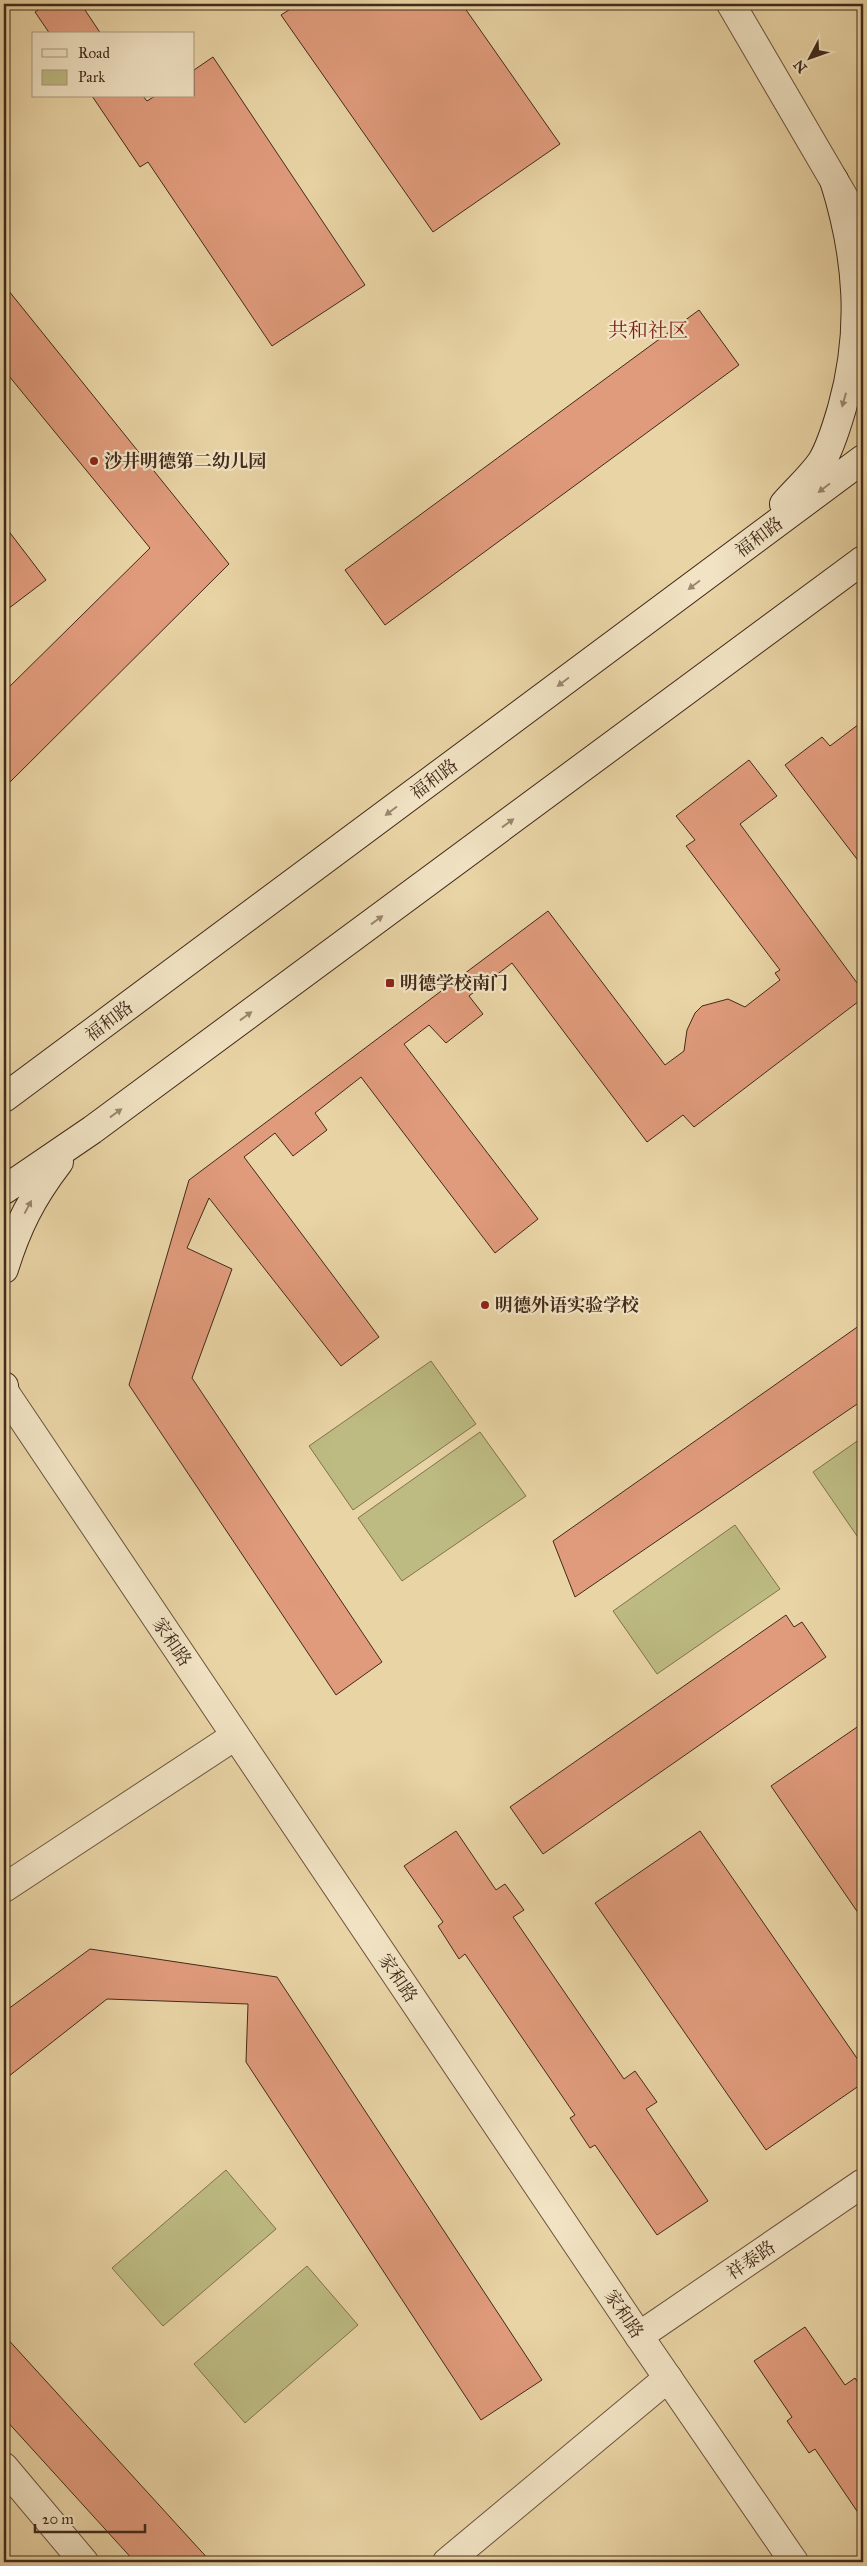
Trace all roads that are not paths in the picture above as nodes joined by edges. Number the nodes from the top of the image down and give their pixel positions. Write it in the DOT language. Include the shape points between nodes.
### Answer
graph roads {
  1 [pos="731,4"];
  2 [pos="834,180"];
  3 [pos="863,230"];
  4 [pos="863,459"];
  5 [pos="747,545"];
  6 [pos="863,560"];
  7 [pos="863,586"];
  8 [pos="796,610"];
  9 [pos="45,1068"];
  10 [pos="4,1078"];
  11 [pos="4,1098"];
  12 [pos="92,1130"];
  13 [pos="4,1190"];
  14 [pos="4,1269"];
  15 [pos="4,1391"];
  16 [pos="235,1736"];
  17 [pos="4,1888"];
  18 [pos="863,2183"];
  19 [pos="639,2336"];
  20 [pos="668,2378"];
  21 [pos="4,2466"];
  22 [pos="84,2562"];
  23 [pos="448,2562"];
  24 [pos="794,2562"];
  1 -- 2 [label="main road"];
  2 -- 3 [label="main road"];
  2 -- 5 [label="main road, one-way" via="847,220 858,301 849,383 838,423 822,461"];
  4 -- 5 [label="main road, 福和路, one-way"];
  5 -- 9 [label="main road, 福和路, one-way"];
  6 -- 8 [label="main road"];
  7 -- 8 [label="main road" via="830,595"];
  12 -- 8 [label="main road, one-way"];
  9 -- 10 [label="main road"];
  9 -- 11 [label="main road, 福和路"];
  12 -- 13 [label="main road"];
  14 -- 12 [label="main road, one-way" via="17,1229 36,1192 62,1159"];
  15 -- 16 [label="main road, 家和路"];
  16 -- 17 [label="main road"];
  16 -- 19 [label="main road, 家和路"];
  18 -- 19 [label="main road, 祥泰路"];
  19 -- 20 [label="main road, 家和路"];
  20 -- 23 [label="main road"];
  20 -- 24 [label="main road, 家和路"];
  21 -- 22 [label="main road"];
}
